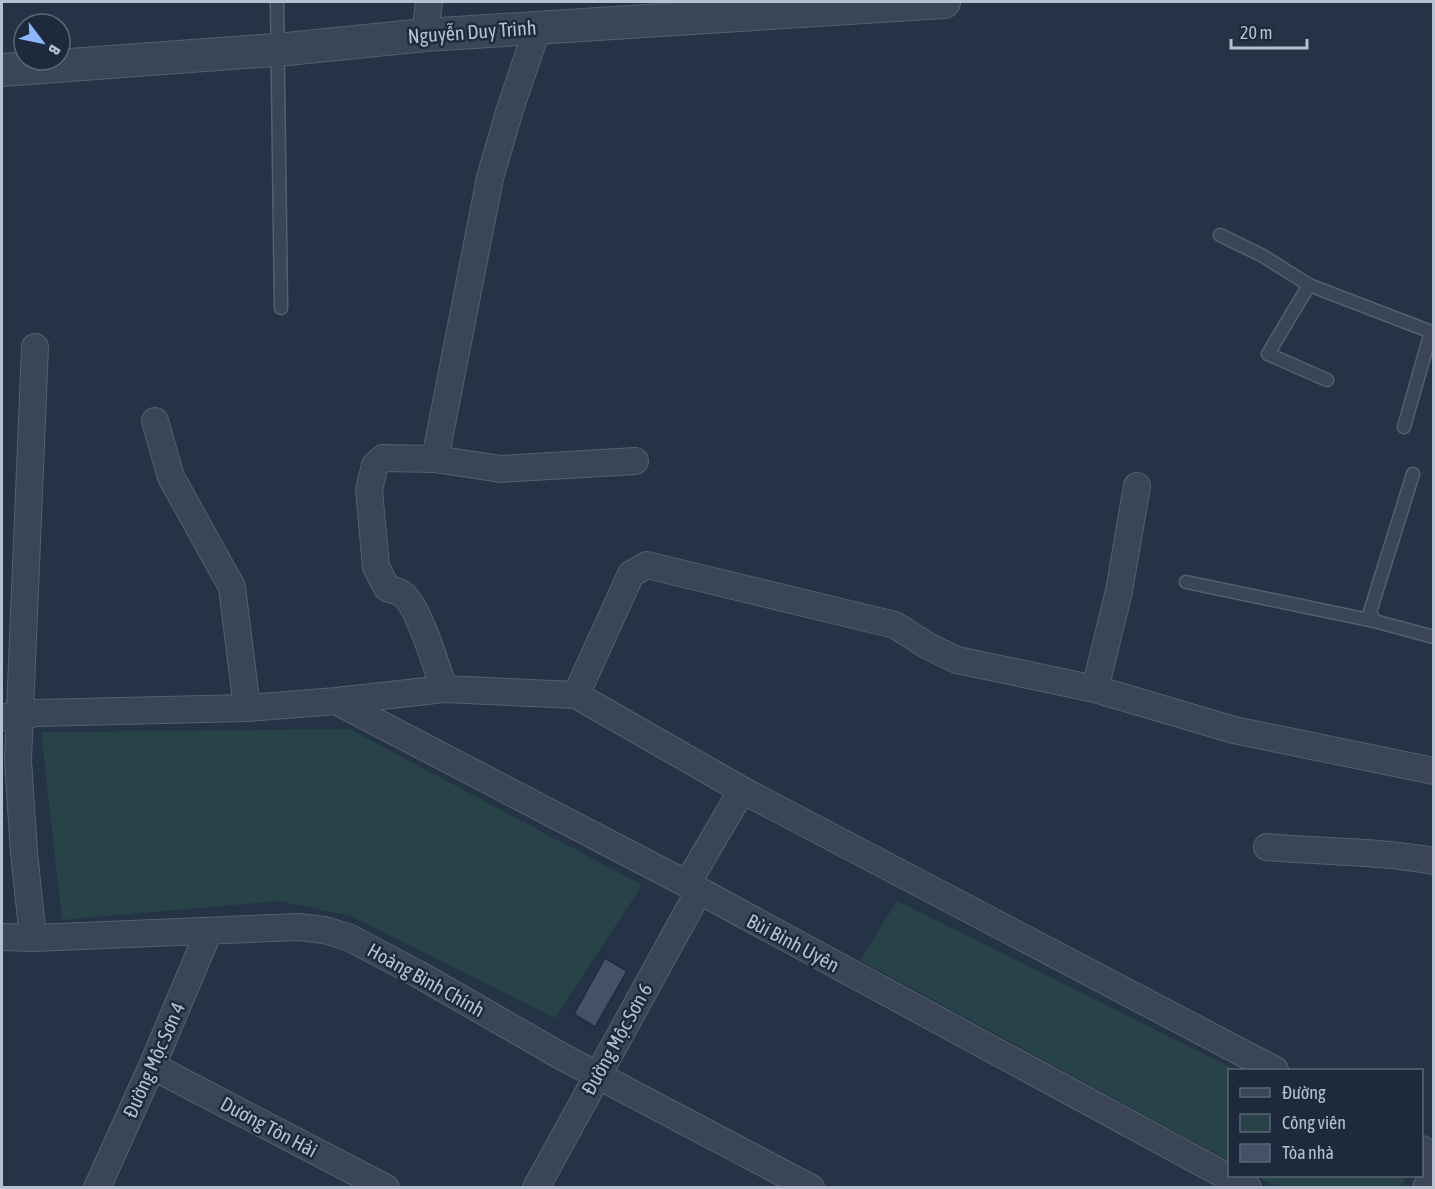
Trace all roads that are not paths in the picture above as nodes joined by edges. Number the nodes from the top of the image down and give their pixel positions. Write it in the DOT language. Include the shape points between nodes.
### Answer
graph roads {
  1 [pos="277,2"];
  2 [pos="429,2"];
  3 [pos="944,2"];
  4 [pos="797,6"];
  5 [pos="538,27"];
  6 [pos="425,35"];
  7 [pos="277,49"];
  8 [pos="2,70"];
  9 [pos="1220,235"];
  10 [pos="1309,285"];
  11 [pos="281,308"];
  12 [pos="1432,332"];
  13 [pos="35,347"];
  14 [pos="1327,380"];
  15 [pos="155,421"];
  16 [pos="1404,427"];
  17 [pos="435,459"];
  18 [pos="635,461"];
  19 [pos="1413,474"];
  20 [pos="1137,486"];
  21 [pos="1186,582"];
  22 [pos="1374,621"];
  23 [pos="1434,637"];
  24 [pos="444,689"];
  25 [pos="1095,689"];
  26 [pos="576,695"];
  27 [pos="336,701"];
  28 [pos="248,708"];
  29 [pos="10,717"];
  30 [pos="1434,771"];
  31 [pos="742,790"];
  32 [pos="1267,847"];
  33 [pos="1434,861"];
  34 [pos="693,888"];
  35 [pos="209,931"];
  36 [pos="2,937"];
  37 [pos="33,938"];
  38 [pos="152,1066"];
  39 [pos="1271,1069"];
  40 [pos="598,1075"];
  41 [pos="1434,1169"];
  42 [pos="97,1188"];
  43 [pos="386,1188"];
  44 [pos="536,1188"];
  45 [pos="812,1188"];
  46 [pos="1248,1188"];
  47 [pos="1426,1188"];
  1 -- 7 [label="lane"];
  2 -- 6 [label="street"];
  3 -- 4 [label="street, Nguyễn Duy Trinh"];
  4 -- 5 [label="street, Nguyễn Duy Trinh"];
  5 -- 6 [label="street, Nguyễn Duy Trinh"];
  5 -- 17 [label="street" via="490,178"];
  6 -- 7 [label="street, Nguyễn Duy Trinh"];
  7 -- 8 [label="street, Nguyễn Duy Trinh"];
  7 -- 11 [label="lane"];
  9 -- 10 [label="lane"];
  10 -- 12 [label="lane"];
  10 -- 14 [label="lane" via="1268,354"];
  12 -- 16 [label="lane"];
  13 -- 29 [label="street"];
  15 -- 28 [label="street" via="171,477 232,587"];
  17 -- 18 [label="street" via="501,470"];
  17 -- 24 [label="street" via="383,458 375,465 369,490 376,567 387,588 402,593 411,603"];
  19 -- 22 [label="lane" via="1370,612"];
  20 -- 25 [label="street" via="1119,591"];
  21 -- 22 [label="lane"];
  22 -- 23 [label="lane"];
  24 -- 26 [label="street"];
  24 -- 27 [label="street"];
  25 -- 26 [label="street" via="957,660 895,625 647,565 631,574"];
  25 -- 30 [label="street" via="1234,730"];
  26 -- 31 [label="street"];
  27 -- 28 [label="street"];
  27 -- 34 [label="street, Bùi Bỉnh Uyên"];
  28 -- 29 [label="street" via="36,713"];
  29 -- 37 [label="street" via="18,760"];
  31 -- 34 [label="street, Đường Mộc Sơn 6"];
  31 -- 39 [label="street"];
  32 -- 33 [label="street" via="1395,854"];
  34 -- 40 [label="street, Đường Mộc Sơn 6"];
  34 -- 46 [label="street, Bùi Bỉnh Uyên"];
  35 -- 37 [label="street, Hoàng Bình Chính"];
  35 -- 38 [label="street, Đường Mộc Sơn 4"];
  35 -- 40 [label="street, Hoàng Bình Chính" via="298,927 350,938"];
  36 -- 37 [label="street, Hoàng Bình Chính"];
  38 -- 42 [label="street, Đường Mộc Sơn 4"];
  38 -- 43 [label="street, Dương Tôn Hải"];
  40 -- 44 [label="street, Đường Mộc Sơn 6"];
  40 -- 45 [label="street, Hoàng Bình Chính"];
  41 -- 47 [label="street"];
}
